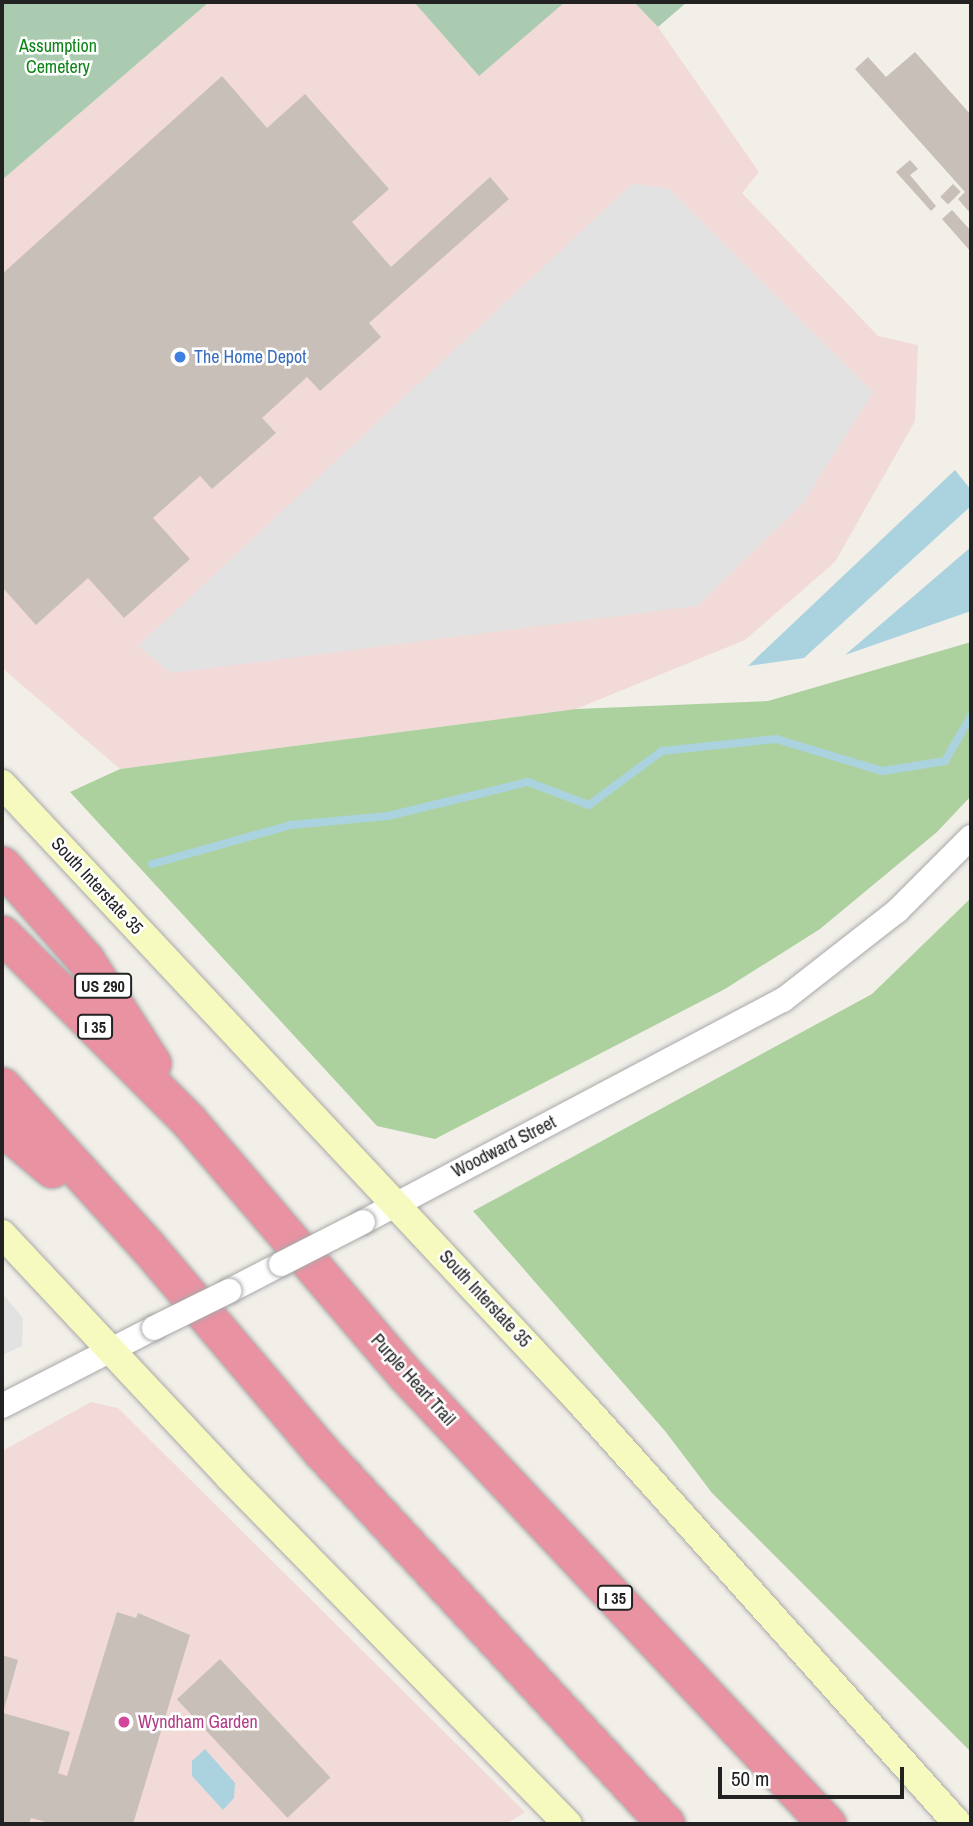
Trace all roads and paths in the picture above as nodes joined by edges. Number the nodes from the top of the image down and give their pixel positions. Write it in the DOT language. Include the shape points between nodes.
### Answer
graph roads {
  1 [pos="2,784"];
  2 [pos="971,837"];
  3 [pos="2,864"];
  4 [pos="2,934"];
  5 [pos="2,1086"];
  6 [pos="188,1120"];
  7 [pos="2,1127"];
  8 [pos="396,1203"];
  9 [pos="2,1234"];
  10 [pos="148,1248"];
  11 [pos="110,1351"];
  12 [pos="2,1406"];
  13 [pos="568,1824"];
  14 [pos="666,1824"];
  15 [pos="827,1824"];
  16 [pos="958,1824"];
  1 -- 8 [label="main road, South Interstate 35"];
  2 -- 8 [label="street, Woodward Street" via="897,911 783,1000"];
  3 -- 6 [label="highway, US 290" via="85,959"];
  4 -- 6 [label="highway, Purple Heart Trail / I 35"];
  5 -- 10 [label="highway"];
  6 -- 15 [label="highway, Purple Heart Trail / I 35" via="403,1372"];
  7 -- 10 [label="highway"];
  8 -- 11 [label="street, Woodward Street, bridge"];
  8 -- 16 [label="main road, South Interstate 35"];
  9 -- 11 [label="main road"];
  10 -- 14 [label="highway" via="321,1451"];
  11 -- 12 [label="street, Woodward Street"];
  11 -- 13 [label="main road"];
}
